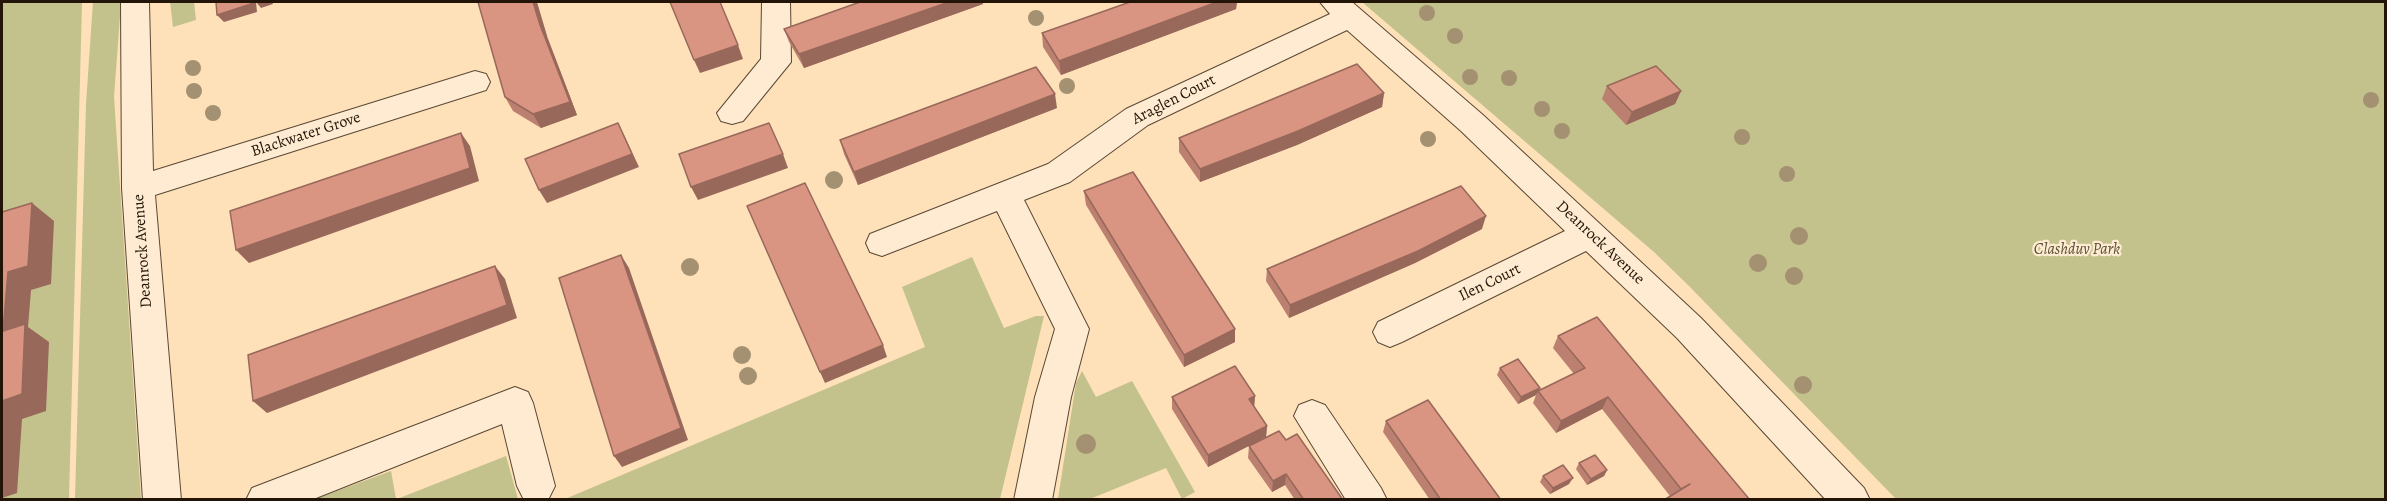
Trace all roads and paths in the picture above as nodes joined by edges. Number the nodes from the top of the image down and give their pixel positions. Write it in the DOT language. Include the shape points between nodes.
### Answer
graph roads {
  1 [pos="135,2"];
  2 [pos="776,2"];
  3 [pos="1343,9"];
  4 [pos="475,82"];
  5 [pos="732,113"];
  6 [pos="138,188"];
  7 [pos="1005,195"];
  8 [pos="1590,234"];
  9 [pos="882,243"];
  10 [pos="1390,332"];
  11 [pos="1312,416"];
  12 [pos="536,486"];
  13 [pos="162,500"];
  14 [pos="265,500"];
  15 [pos="1033,500"];
  16 [pos="1368,500"];
  17 [pos="1851,500"];
  1 -- 6 [label="street, Deanrock Avenue"];
  2 -- 5 [label="street" via="776,62"];
  3 -- 7 [label="street, Araglen Court" via="1137,117 1059,173"];
  3 -- 8 [label="street, Deanrock Avenue"];
  4 -- 6 [label="street, Blackwater Grove"];
  6 -- 13 [label="street, Deanrock Avenue"];
  7 -- 9 [label="street, Araglen Court"];
  7 -- 15 [label="street" via="1072,328 1053,397"];
  8 -- 10 [label="street, Ilen Court"];
  8 -- 17 [label="street, Deanrock Avenue" via="1689,328"];
  11 -- 16 [label="street"];
  12 -- 14 [label="street" via="515,403"];
}
